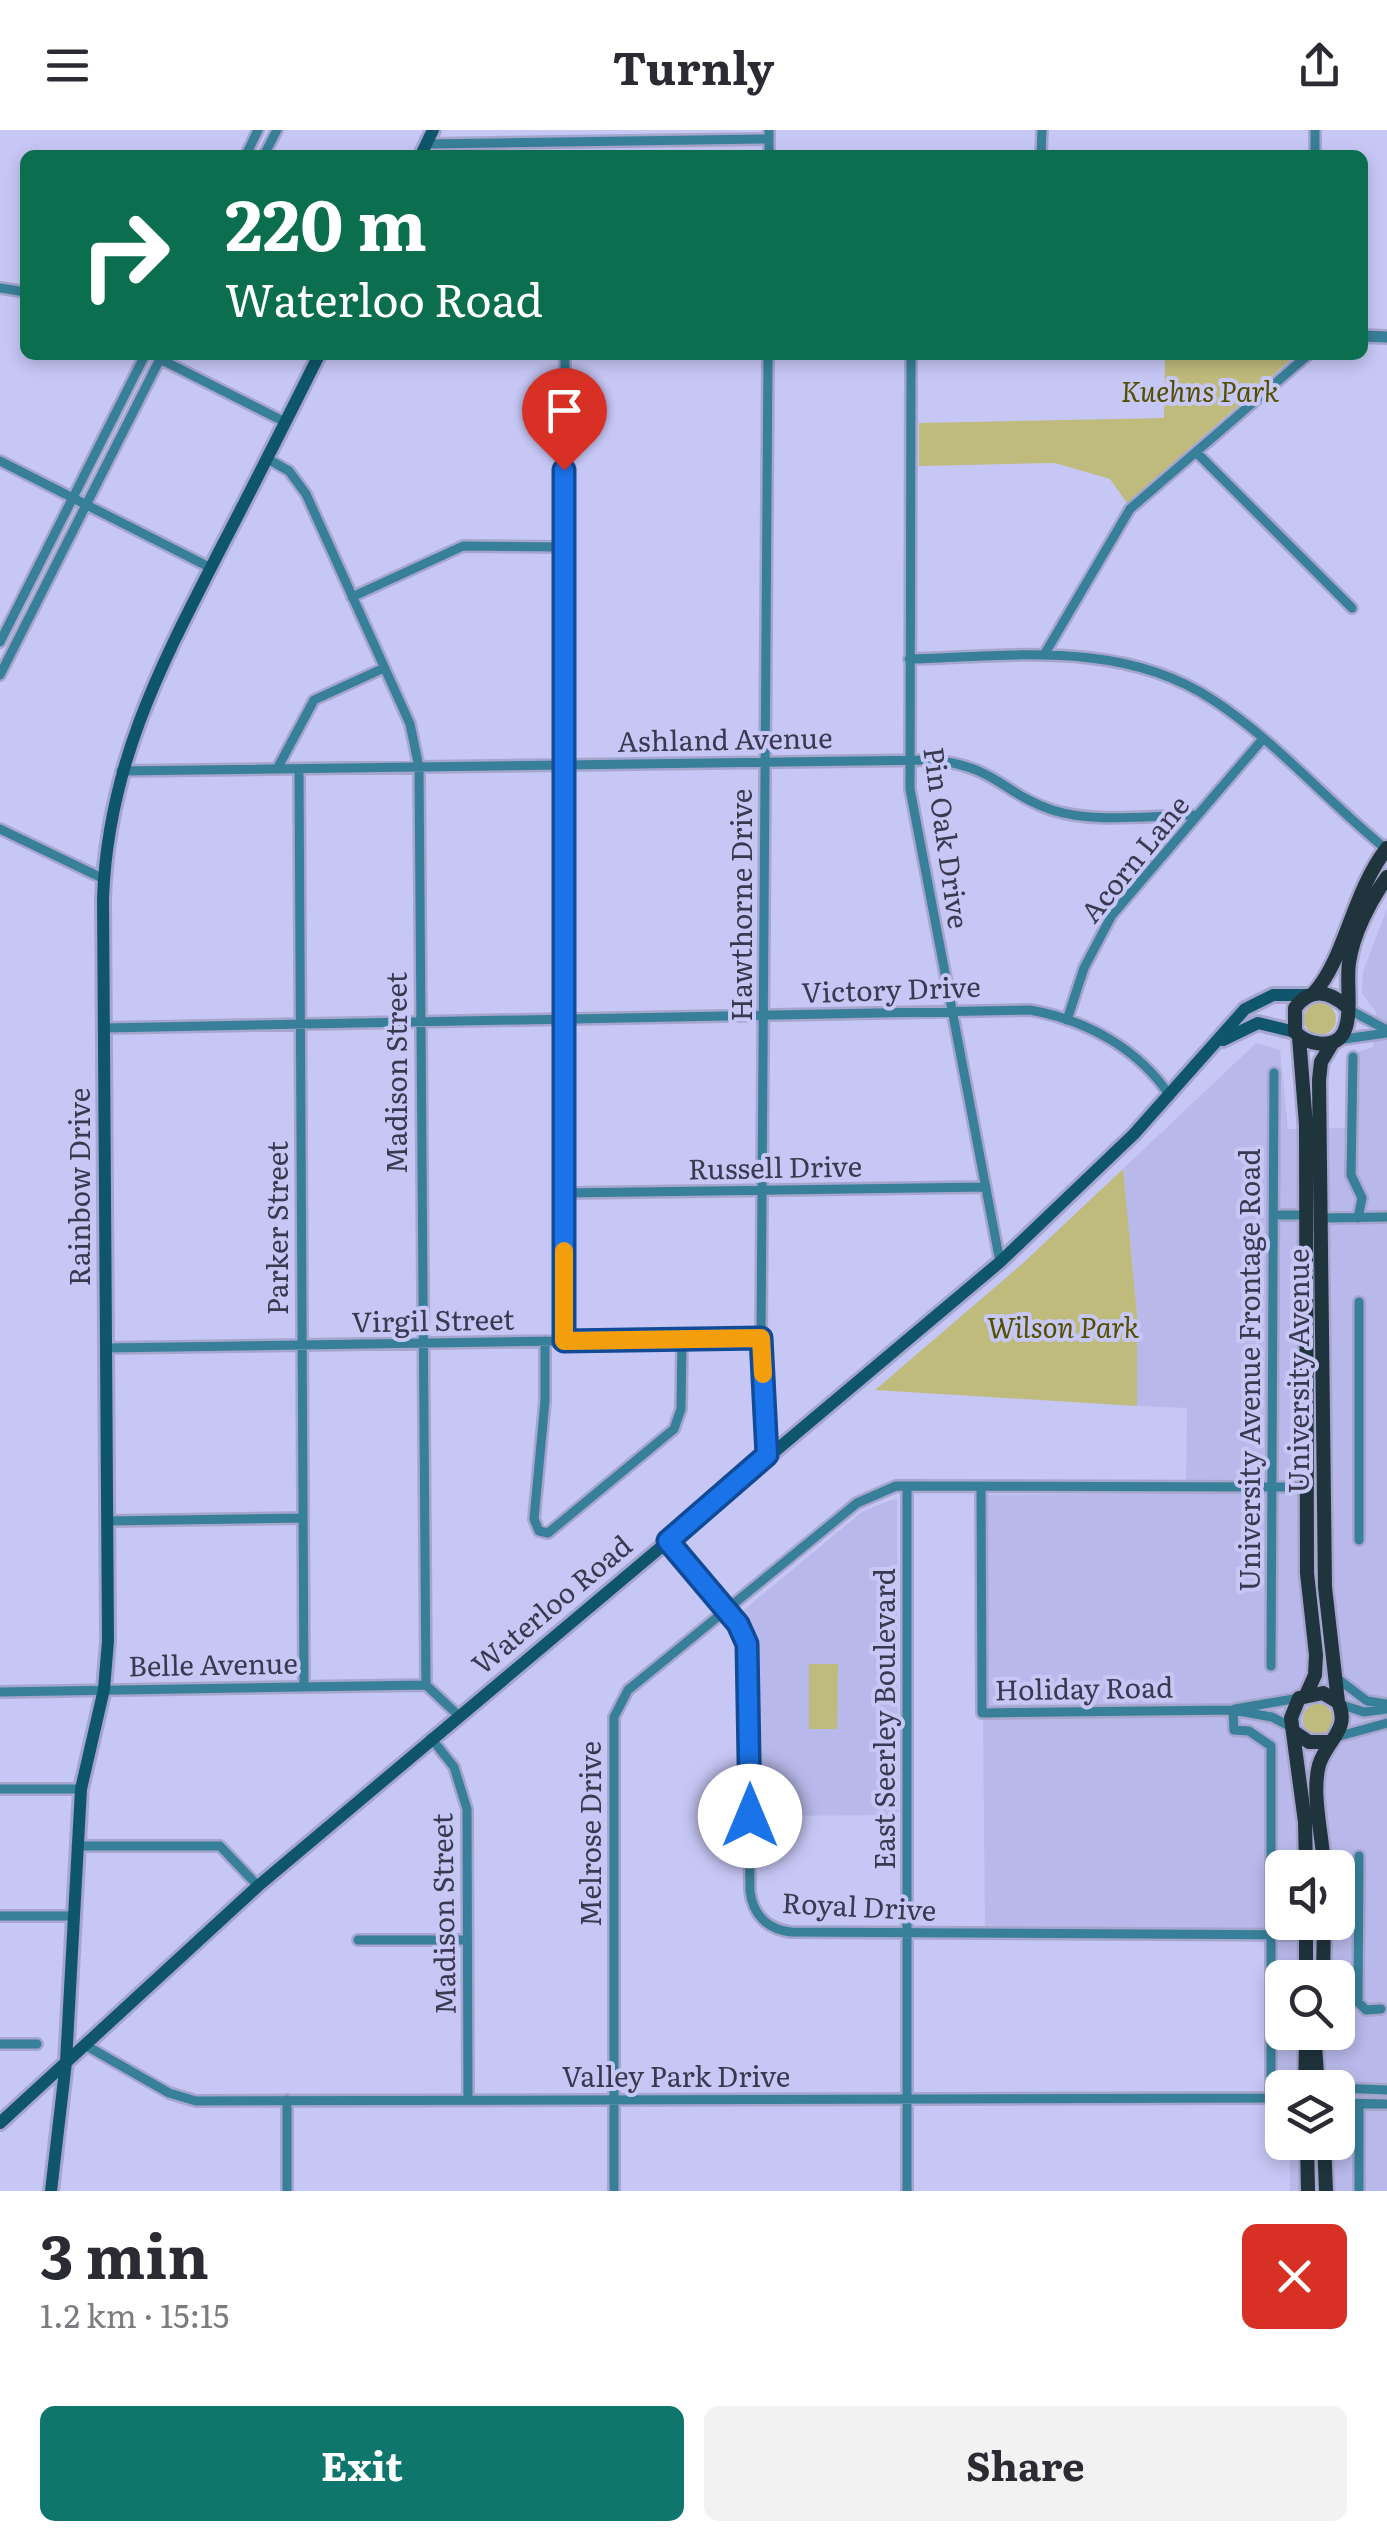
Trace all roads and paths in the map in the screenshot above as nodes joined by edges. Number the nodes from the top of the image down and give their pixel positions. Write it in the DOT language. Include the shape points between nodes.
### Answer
graph roads {
  1 [pos="769,135"];
  2 [pos="429,138"];
  3 [pos="564,142"];
  4 [pos="565,150"];
  5 [pos="153,360"];
  6 [pos="153,360"];
  7 [pos="163,360"];
  8 [pos="316,360"];
  9 [pos="564,360"];
  10 [pos="768,360"];
  11 [pos="911,360"];
  12 [pos="1302,360"];
  13 [pos="285,422"];
  14 [pos="1198,453"];
  15 [pos="268,458"];
  16 [pos="0,462"];
  17 [pos="73,498"];
  18 [pos="86,505"];
  19 [pos="564,547"];
  20 [pos="211,568"];
  21 [pos="352,598"];
  22 [pos="1352,608"];
  23 [pos="0,614"];
  24 [pos="11,620"];
  25 [pos="0,642"];
  26 [pos="1044,655"];
  27 [pos="910,659"];
  28 [pos="384,668"];
  29 [pos="0,675"];
  30 [pos="1262,740"];
  31 [pos="909,760"];
  32 [pos="765,762"];
  33 [pos="563,765"];
  34 [pos="419,767"];
  35 [pos="277,769"];
  36 [pos="299,769"];
  37 [pos="120,771"];
  38 [pos="1198,815"];
  39 [pos="0,828"];
  40 [pos="1386,848"];
  41 [pos="1387,877"];
  42 [pos="104,879"];
  43 [pos="1311,994"];
  44 [pos="1346,1007"];
  45 [pos="952,1015"];
  46 [pos="764,1016"];
  47 [pos="564,1020"];
  48 [pos="1067,1020"];
  49 [pos="419,1022"];
  50 [pos="300,1024"];
  51 [pos="104,1028"];
  52 [pos="1387,1032"];
  53 [pos="1297,1034"];
  54 [pos="1220,1041"];
  55 [pos="1335,1041"];
  56 [pos="1353,1057"];
  57 [pos="1274,1074"];
  58 [pos="1170,1096"];
  59 [pos="1306,1145"];
  60 [pos="986,1187"];
  61 [pos="762,1190"];
  62 [pos="564,1193"];
  63 [pos="1306,1215"];
  64 [pos="1274,1216"];
  65 [pos="1322,1218"];
  66 [pos="1358,1218"];
  67 [pos="1387,1218"];
  68 [pos="1000,1262"];
  69 [pos="1358,1302"];
  70 [pos="761,1338"];
  71 [pos="682,1339"];
  72 [pos="564,1341"];
  73 [pos="544,1342"];
  74 [pos="421,1343"];
  75 [pos="302,1345"];
  76 [pos="106,1348"];
  77 [pos="767,1455"];
  78 [pos="907,1486"];
  79 [pos="981,1486"];
  80 [pos="1271,1486"];
  81 [pos="1306,1486"];
  82 [pos="303,1518"];
  83 [pos="107,1522"];
  84 [pos="1359,1540"];
  85 [pos="668,1541"];
  86 [pos="1325,1564"];
  87 [pos="725,1611"];
  88 [pos="1271,1666"];
  89 [pos="1336,1677"];
  90 [pos="426,1685"];
  91 [pos="304,1687"];
  92 [pos="104,1690"];
  93 [pos="0,1692"];
  94 [pos="1302,1696"];
  95 [pos="1339,1703"];
  96 [pos="1387,1706"];
  97 [pos="1233,1710"];
  98 [pos="458,1715"];
  99 [pos="1387,1723"];
  100 [pos="1294,1730"];
  101 [pos="431,1737"];
  102 [pos="1333,1740"];
  103 [pos="81,1789"];
  104 [pos="0,1790"];
  105 [pos="76,1846"];
  106 [pos="1270,1850"];
  107 [pos="1306,1850"];
  108 [pos="1323,1850"];
  109 [pos="1360,1856"];
  110 [pos="258,1886"];
  111 [pos="0,1916"];
  112 [pos="73,1916"];
  113 [pos="907,1933"];
  114 [pos="1265,1935"];
  115 [pos="358,1940"];
  116 [pos="467,1940"];
  117 [pos="1270,1940"];
  118 [pos="1382,2009"];
  119 [pos="0,2044"];
  120 [pos="37,2044"];
  121 [pos="84,2045"];
  122 [pos="66,2062"];
  123 [pos="1271,2070"];
  124 [pos="1355,2089"];
  125 [pos="1387,2090"];
  126 [pos="1265,2098"];
  127 [pos="908,2099"];
  128 [pos="288,2100"];
  129 [pos="468,2100"];
  130 [pos="614,2100"];
  131 [pos="1355,2104"];
  132 [pos="1358,2104"];
  133 [pos="1387,2104"];
  134 [pos="0,2123"];
  135 [pos="1307,2160"];
  136 [pos="1325,2160"];
  137 [pos="51,2191"];
  138 [pos="288,2191"];
  139 [pos="614,2191"];
  140 [pos="907,2191"];
  141 [pos="1308,2191"];
  142 [pos="1326,2191"];
  143 [pos="1359,2191"];
  1 -- 3 [label="street"];
  2 -- 3 [label="street"];
  3 -- 4 [label="street"];
  5 -- 17 [label="street"];
  6 -- 18 [label="street"];
  7 -- 13 [label="street"];
  8 -- 13 [label="main road, Rainbow Drive"];
  9 -- 19 [label="street"];
  10 -- 32 [label="street, Hawthorne Drive"];
  11 -- 27 [label="street, Pin Oak Drive"];
  12 -- 14 [label="street"];
  13 -- 15 [label="main road, Rainbow Drive"];
  14 -- 22 [label="street"];
  14 -- 26 [label="street" via="1130,509"];
  15 -- 20 [label="main road, Rainbow Drive"];
  15 -- 21 [label="street, Madison Street" via="289,470 306,494"];
  16 -- 17 [label="street"];
  17 -- 18 [label="street"];
  17 -- 24 [label="street"];
  18 -- 20 [label="street"];
  18 -- 29 [label="street"];
  19 -- 21 [label="street" via="463,546"];
  19 -- 33 [label="street"];
  20 -- 37 [label="main road, Rainbow Drive" via="144,701"];
  21 -- 28 [label="street, Madison Street"];
  23 -- 24 [label="street"];
  24 -- 25 [label="street"];
  26 -- 27 [label="street"];
  26 -- 30 [label="street" via="1094,658 1172,678 1212,699"];
  27 -- 31 [label="street, Pin Oak Drive"];
  28 -- 34 [label="street, Madison Street" via="410,724"];
  28 -- 35 [label="street" via="314,700"];
  30 -- 38 [label="street, Acorn Lane"];
  30 -- 40 [label="street"];
  31 -- 32 [label="street, Ashland Avenue"];
  31 -- 38 [label="street, Ashland Avenue" via="970,765 1065,813"];
  31 -- 45 [label="street, Pin Oak Drive"];
  32 -- 33 [label="street, Ashland Avenue"];
  32 -- 46 [label="street, Hawthorne Drive"];
  33 -- 34 [label="street, Ashland Avenue"];
  33 -- 47 [label="street"];
  34 -- 36 [label="street, Ashland Avenue"];
  34 -- 49 [label="street, Madison Street"];
  35 -- 36 [label="street, Ashland Avenue"];
  35 -- 37 [label="street, Ashland Avenue"];
  36 -- 50 [label="street, Parker Street"];
  37 -- 42 [label="main road, Rainbow Drive"];
  38 -- 48 [label="street, Acorn Lane" via="1103,929"];
  39 -- 42 [label="street"];
  40 -- 43 [label="main road" via="1356,897 1329,976"];
  41 -- 44 [label="main road" via="1349,958"];
  42 -- 51 [label="main road, Rainbow Drive"];
  43 -- 44 [label="main road" via="1335,996"];
  43 -- 53 [label="main road" via="1295,1008"];
  43 -- 54 [label="main road, Waterloo Road" via="1257,1001"];
  44 -- 52 [label="street"];
  44 -- 55 [label="main road" via="1345,1031"];
  45 -- 46 [label="street, Victory Drive"];
  45 -- 48 [label="street, Victory Drive" via="1014,1009"];
  45 -- 60 [label="street, Pin Oak Drive"];
  46 -- 47 [label="street, Victory Drive"];
  46 -- 61 [label="street, Hawthorne Drive"];
  47 -- 49 [label="street, Victory Drive"];
  47 -- 62 [label="street"];
  48 -- 58 [label="street, Victory Drive" via="1123,1048"];
  49 -- 50 [label="street, Victory Drive"];
  49 -- 74 [label="street, Madison Street"];
  50 -- 51 [label="street, Victory Drive"];
  50 -- 75 [label="street, Parker Street"];
  51 -- 76 [label="main road, Rainbow Drive"];
  52 -- 55 [label="street"];
  53 -- 54 [label="main road, Waterloo Road" via="1258,1023"];
  53 -- 55 [label="main road" via="1315,1043"];
  53 -- 59 [label="main road, University Avenue"];
  54 -- 58 [label="main road, Waterloo Road"];
  55 -- 65 [label="main road, University Avenue" via="1319,1080"];
  56 -- 66 [label="street" via="1351,1176 1362,1198"];
  57 -- 64 [label="street, University Avenue Frontage Road"];
  58 -- 68 [label="main road, Waterloo Road"];
  59 -- 63 [label="main road, University Avenue"];
  59 -- 65 [label="main road"];
  60 -- 61 [label="street, Russell Drive"];
  60 -- 68 [label="street, Pin Oak Drive"];
  61 -- 62 [label="street, Russell Drive"];
  61 -- 70 [label="street, Hawthorne Drive"];
  62 -- 72 [label="street"];
  63 -- 64 [label="street"];
  63 -- 81 [label="main road, University Avenue"];
  64 -- 80 [label="street, University Avenue Frontage Road"];
  65 -- 66 [label="street"];
  65 -- 86 [label="main road, University Avenue"];
  66 -- 67 [label="street"];
  68 -- 77 [label="main road, Waterloo Road"];
  69 -- 84 [label="street"];
  70 -- 71 [label="street, Virgil Street"];
  70 -- 77 [label="street, Hawthorne Drive"];
  71 -- 72 [label="street, Virgil Street"];
  71 -- 73 [label="street" via="674,1429 548,1533 534,1520"];
  72 -- 73 [label="street, Virgil Street"];
  73 -- 74 [label="street, Virgil Street"];
  74 -- 75 [label="street, Virgil Street"];
  74 -- 90 [label="street, Madison Street"];
  75 -- 76 [label="street, Virgil Street"];
  75 -- 82 [label="street, Parker Street"];
  76 -- 83 [label="main road, Rainbow Drive"];
  77 -- 85 [label="main road, Waterloo Road"];
  78 -- 79 [label="street, Melrose Drive"];
  78 -- 87 [label="street, Melrose Drive" via="856,1503"];
  78 -- 113 [label="street, East Seerley Boulevard"];
  79 -- 80 [label="street, Melrose Drive"];
  79 -- 97 [label="street, Holiday Road" via="982,1713"];
  80 -- 81 [label="street, Melrose Drive"];
  80 -- 88 [label="street, University Avenue Frontage Road"];
  81 -- 86 [label="main road" via="1316,1498"];
  81 -- 94 [label="main road, University Avenue" via="1316,1668"];
  82 -- 83 [label="street"];
  82 -- 91 [label="street, Parker Street"];
  83 -- 92 [label="main road, Rainbow Drive"];
  85 -- 87 [label="street, Royal Drive"];
  85 -- 98 [label="main road, Waterloo Road"];
  86 -- 89 [label="main road, University Avenue"];
  87 -- 113 [label="street, Royal Drive" via="750,1655 750,1891 756,1914 783,1932"];
  87 -- 130 [label="street, Melrose Drive" via="636,1682 614,1717"];
  89 -- 95 [label="main road, University Avenue"];
  89 -- 96 [label="street" via="1354,1694"];
  90 -- 91 [label="street, Belle Avenue"];
  90 -- 98 [label="street"];
  91 -- 92 [label="street, Belle Avenue"];
  92 -- 93 [label="street, Belle Avenue"];
  92 -- 103 [label="main road, Rainbow Drive"];
  94 -- 95 [label="main road" via="1323,1693"];
  94 -- 97 [label="street, Holiday Road"];
  94 -- 100 [label="main road" via="1293,1708"];
  95 -- 96 [label="street" via="1364,1712"];
  95 -- 102 [label="main road" via="1343,1722"];
  97 -- 100 [label="street, Holiday Road" via="1272,1717"];
  97 -- 106 [label="street" via="1234,1730 1249,1731 1271,1746"];
  98 -- 101 [label="main road, Waterloo Road"];
  99 -- 102 [label="street"];
  100 -- 102 [label="main road" via="1310,1742"];
  100 -- 107 [label="main road"];
  101 -- 110 [label="main road, Waterloo Road"];
  101 -- 116 [label="street, Madison Street" via="451,1761 465,1796"];
  102 -- 108 [label="main road" via="1318,1778"];
  103 -- 104 [label="street"];
  103 -- 105 [label="main road, Rainbow Drive"];
  105 -- 110 [label="street" via="220,1846"];
  105 -- 112 [label="main road, Rainbow Drive"];
  109 -- 118 [label="street" via="1358,2002 1366,2010"];
  110 -- 121 [label="main road, Waterloo Road"];
  111 -- 112 [label="street"];
  112 -- 122 [label="main road, Rainbow Drive"];
  113 -- 114 [label="street, Royal Drive"];
  113 -- 127 [label="street, East Seerley Boulevard"];
  115 -- 116 [label="street"];
  116 -- 129 [label="street, Madison Street"];
  117 -- 123 [label="street"];
  119 -- 120 [label="street"];
  121 -- 122 [label="main road, Waterloo Road"];
  121 -- 128 [label="street, Valley Park Drive" via="182,2098"];
  122 -- 134 [label="main road, Waterloo Road"];
  122 -- 137 [label="main road, Rainbow Drive"];
  124 -- 125 [label="street"];
  126 -- 127 [label="street, Valley Park Drive"];
  127 -- 130 [label="street, Valley Park Drive"];
  127 -- 140 [label="street, East Seerley Boulevard"];
  128 -- 129 [label="street, Valley Park Drive"];
  128 -- 138 [label="street"];
  129 -- 130 [label="street, Valley Park Drive"];
  130 -- 139 [label="street, Melrose Drive"];
  131 -- 132 [label="street"];
  132 -- 133 [label="street"];
  132 -- 143 [label="street"];
  135 -- 141 [label="main road"];
  136 -- 142 [label="main road"];
}
